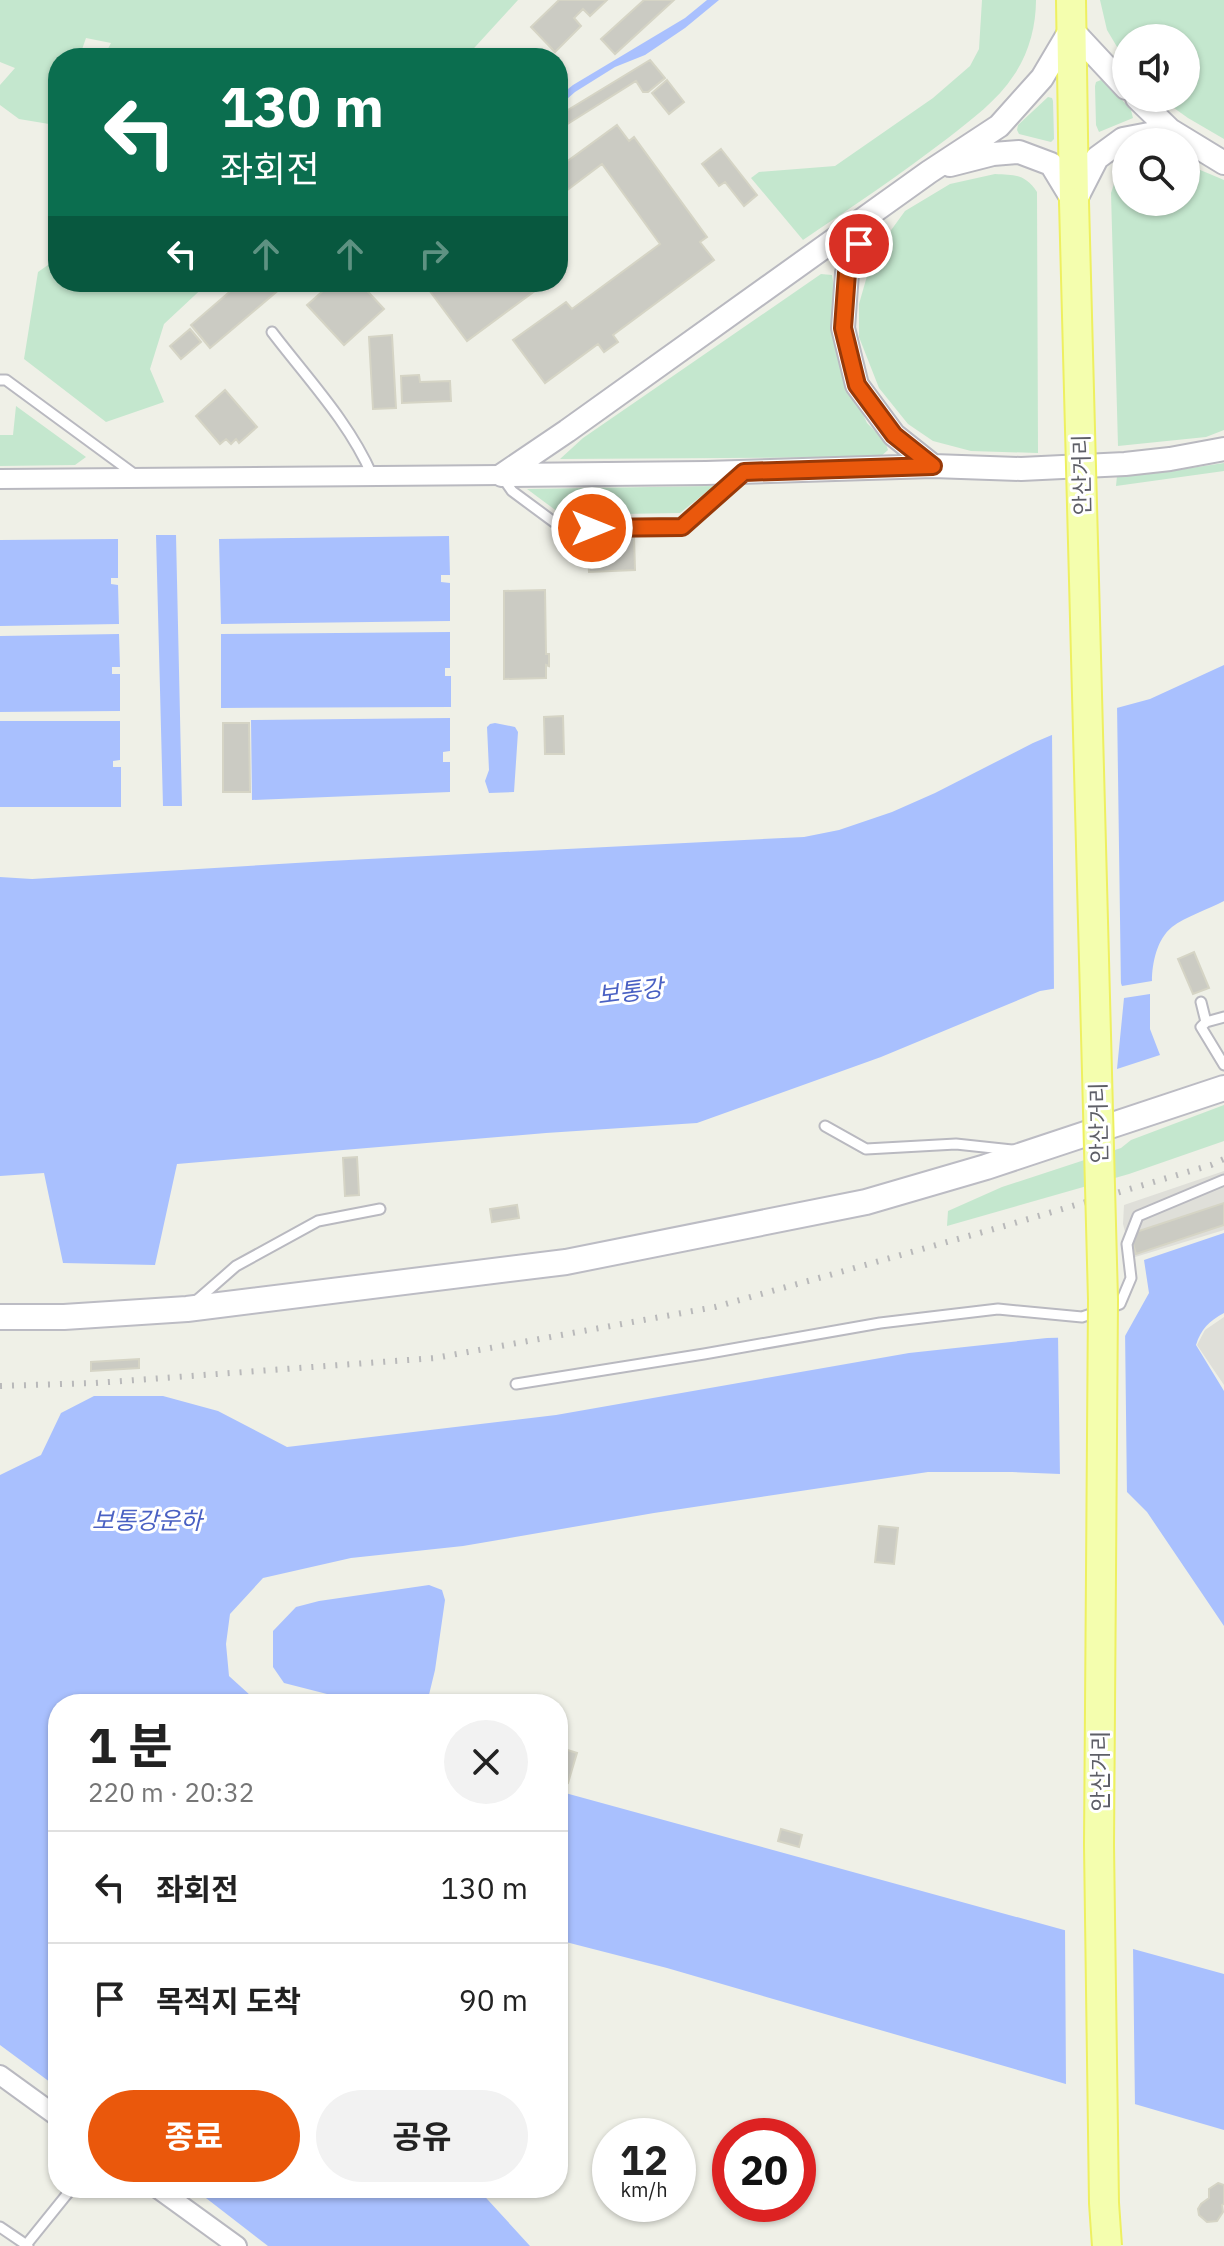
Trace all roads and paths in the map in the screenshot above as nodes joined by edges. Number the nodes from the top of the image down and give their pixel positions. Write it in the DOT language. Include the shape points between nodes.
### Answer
graph roads {
  1 [pos="1071,0"];
  2 [pos="1071,29"];
  3 [pos="1112,73"];
  4 [pos="1151,112"];
  5 [pos="1168,128"];
  6 [pos="1112,147"];
  7 [pos="1200,148"];
  8 [pos="1224,163"];
  9 [pos="933,169"];
  10 [pos="1074,202"];
  11 [pos="870,216"];
  12 [pos="272,332"];
  13 [pos="0,380"];
  14 [pos="1224,449"];
  15 [pos="933,466"];
  16 [pos="744,472"];
  17 [pos="372,475"];
  18 [pos="502,475"];
  19 [pos="136,477"];
  20 [pos="0,479"];
  21 [pos="1201,1002"];
  22 [pos="1224,1017"];
  23 [pos="1206,1022"];
  24 [pos="1224,1065"];
  25 [pos="1224,1088"];
  26 [pos="825,1126"];
  27 [pos="1031,1152"];
  28 [pos="1224,1180"];
  29 [pos="380,1209"];
  30 [pos="187,1309"];
  31 [pos="0,1317"];
  32 [pos="516,1384"];
  33 [pos="0,2075"];
  34 [pos="48,2110"];
  35 [pos="64,2198"];
  36 [pos="171,2198"];
  37 [pos="0,2227"];
  38 [pos="27,2245"];
  39 [pos="237,2246"];
  40 [pos="1107,2246"];
  1 -- 2 [label="main road, 안산거리"];
  2 -- 3 [label="street"];
  2 -- 9 [label="street" via="1042,78 999,126"];
  2 -- 10 [label="main road, 안산거리"];
  4 -- 5 [label="street"];
  6 -- 10 [label="street" via="1097,158"];
  7 -- 8 [label="street"];
  9 -- 10 [label="street" via="1019,152 1051,164"];
  9 -- 11 [label="street"];
  10 -- 40 [label="main road, 안산거리, bridge" via="1103,1300 1099,1845"];
  11 -- 15 [label="street" via="847,273 843,328 857,385 894,435"];
  11 -- 18 [label="street"];
  12 -- 17 [label="lane" via="338,418"];
  13 -- 19 [label="lane"];
  14 -- 15 [label="street" via="1125,464"];
  15 -- 16 [label="street"];
  16 -- 18 [label="street"];
  16 -- 18 [label="lane" via="682,527 562,528 512,491"];
  17 -- 18 [label="street"];
  17 -- 19 [label="street"];
  19 -- 20 [label="street"];
  21 -- 23 [label="lane"];
  22 -- 23 [label="lane"];
  23 -- 24 [label="lane" via="1201,1027"];
  25 -- 27 [label="main road"];
  26 -- 27 [label="lane" via="866,1149 956,1144"];
  27 -- 30 [label="main road" via="866,1202 566,1262"];
  28 -- 32 [label="lane" via="1138,1216 1127,1244 1131,1278 1120,1304 1082,1317 998,1309 880,1323"];
  29 -- 30 [label="lane" via="318,1221 236,1266"];
  30 -- 31 [label="main road"];
  33 -- 34 [label="street"];
  35 -- 38 [label="lane"];
  36 -- 39 [label="street"];
  37 -- 38 [label="lane"];
}
